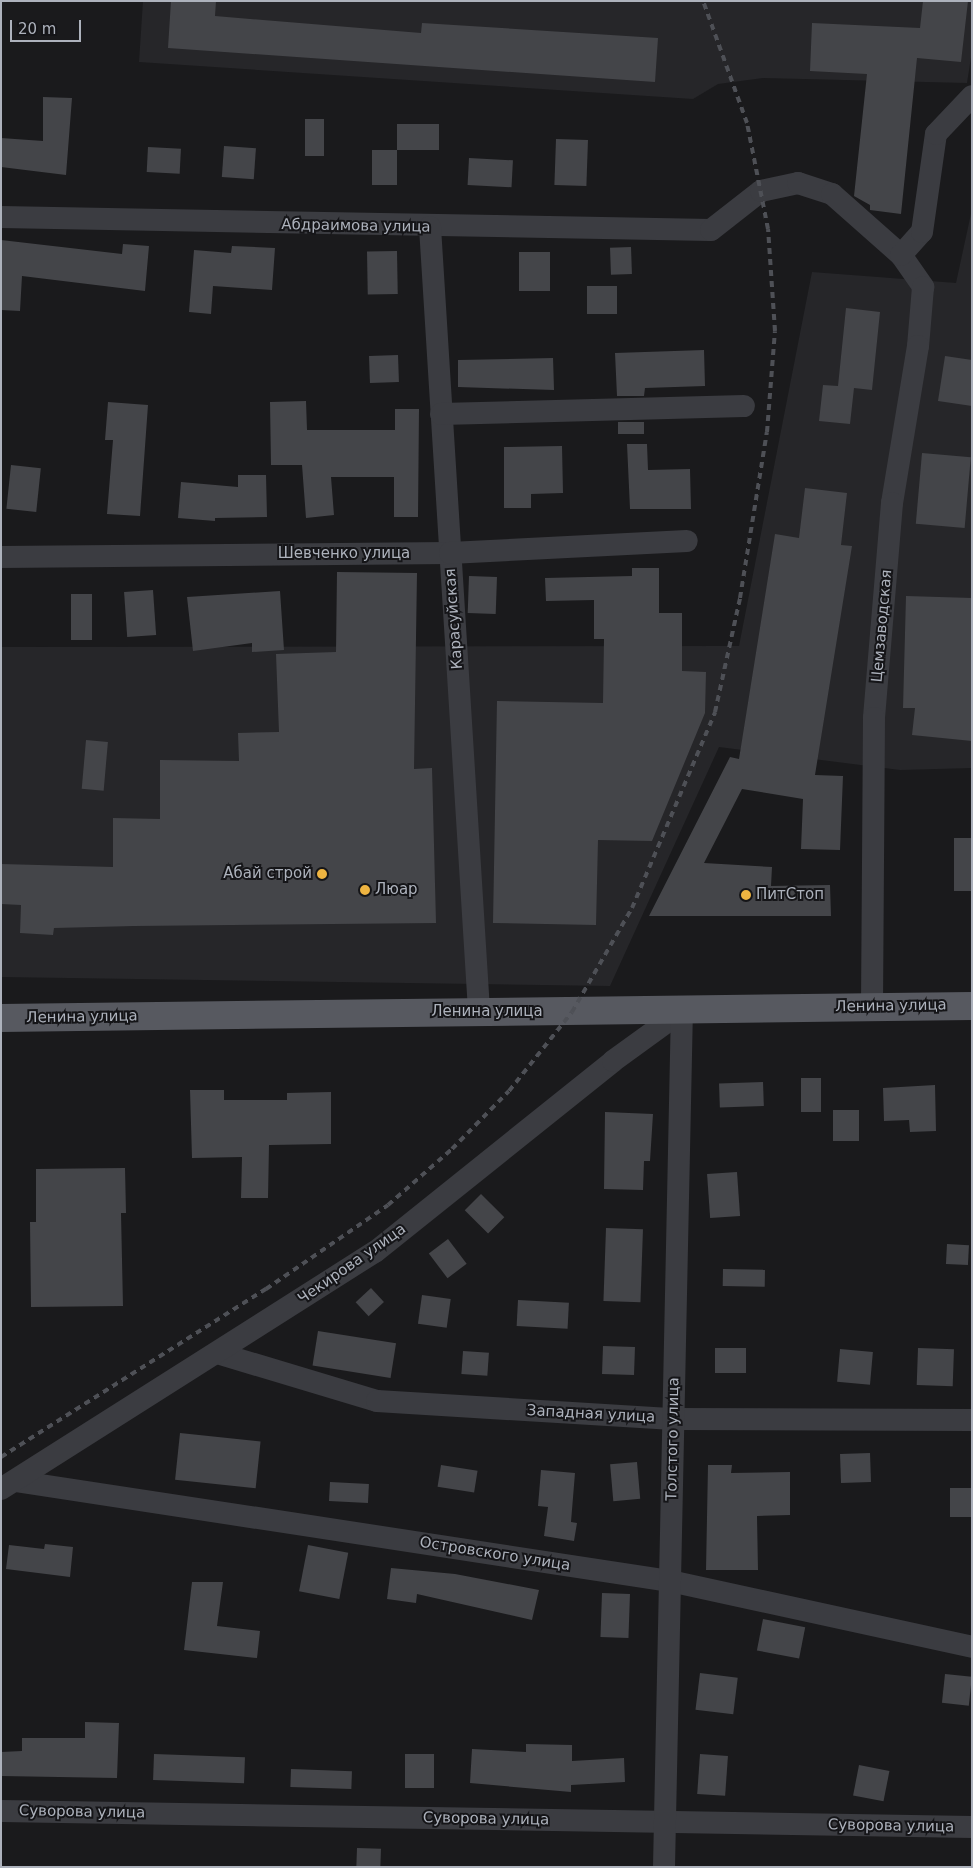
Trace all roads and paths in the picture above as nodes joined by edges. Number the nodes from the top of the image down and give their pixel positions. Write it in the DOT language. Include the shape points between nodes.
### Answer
graph roads {
  1 [pos="972,96"];
  2 [pos="798,183"];
  3 [pos="1,217"];
  4 [pos="430,227"];
  5 [pos="901,255"];
  6 [pos="744,406"];
  7 [pos="441,414"];
  8 [pos="687,542"];
  9 [pos="450,553"];
  10 [pos="1,557"];
  11 [pos="872,1006"];
  12 [pos="972,1006"];
  13 [pos="479,1011"];
  14 [pos="682,1011"];
  15 [pos="1,1018"];
  16 [pos="217,1353"];
  17 [pos="673,1419"];
  18 [pos="972,1420"];
  19 [pos="8,1485"];
  20 [pos="670,1581"];
  21 [pos="972,1647"];
  22 [pos="1,1810"];
  23 [pos="666,1822"];
  24 [pos="972,1827"];
  25 [pos="664,1867"];
  1 -- 5 [label="street" via="936,134 922,232"];
  2 -- 4 [label="street, Абдраимова улица" via="761,191 712,230"];
  2 -- 5 [label="street, Цемзаводская" via="832,194"];
  3 -- 4 [label="street, Абдраимова улица"];
  4 -- 7 [label="street, Карасуйская"];
  5 -- 11 [label="street, Цемзаводская" via="923,287 918,346 892,503 874,718"];
  6 -- 7 [label="street"];
  7 -- 9 [label="street, Карасуйская"];
  8 -- 9 [label="street, Шевченко улица"];
  9 -- 10 [label="street, Шевченко улица"];
  9 -- 13 [label="street, Карасуйская"];
  11 -- 12 [label="main road, Ленина улица"];
  11 -- 14 [label="main road, Ленина улица"];
  13 -- 14 [label="main road, Ленина улица"];
  13 -- 15 [label="main road, Ленина улица"];
  14 -- 16 [label="street, Чекирова улица" via="613,1061 375,1252"];
  14 -- 17 [label="street, Толстого улица"];
  16 -- 17 [label="street, Западная улица" via="377,1401"];
  16 -- 19 [label="street, Чекирова улица"];
  17 -- 18 [label="street, Западная улица"];
  17 -- 20 [label="street, Толстого улица"];
  19 -- 20 [label="street, Островского улица"];
  20 -- 21 [label="street, Островского улица"];
  20 -- 23 [label="street, Толстого улица"];
  22 -- 23 [label="street, Суворова улица"];
  23 -- 24 [label="street, Суворова улица"];
  23 -- 25 [label="street, Толстого улица"];
}
